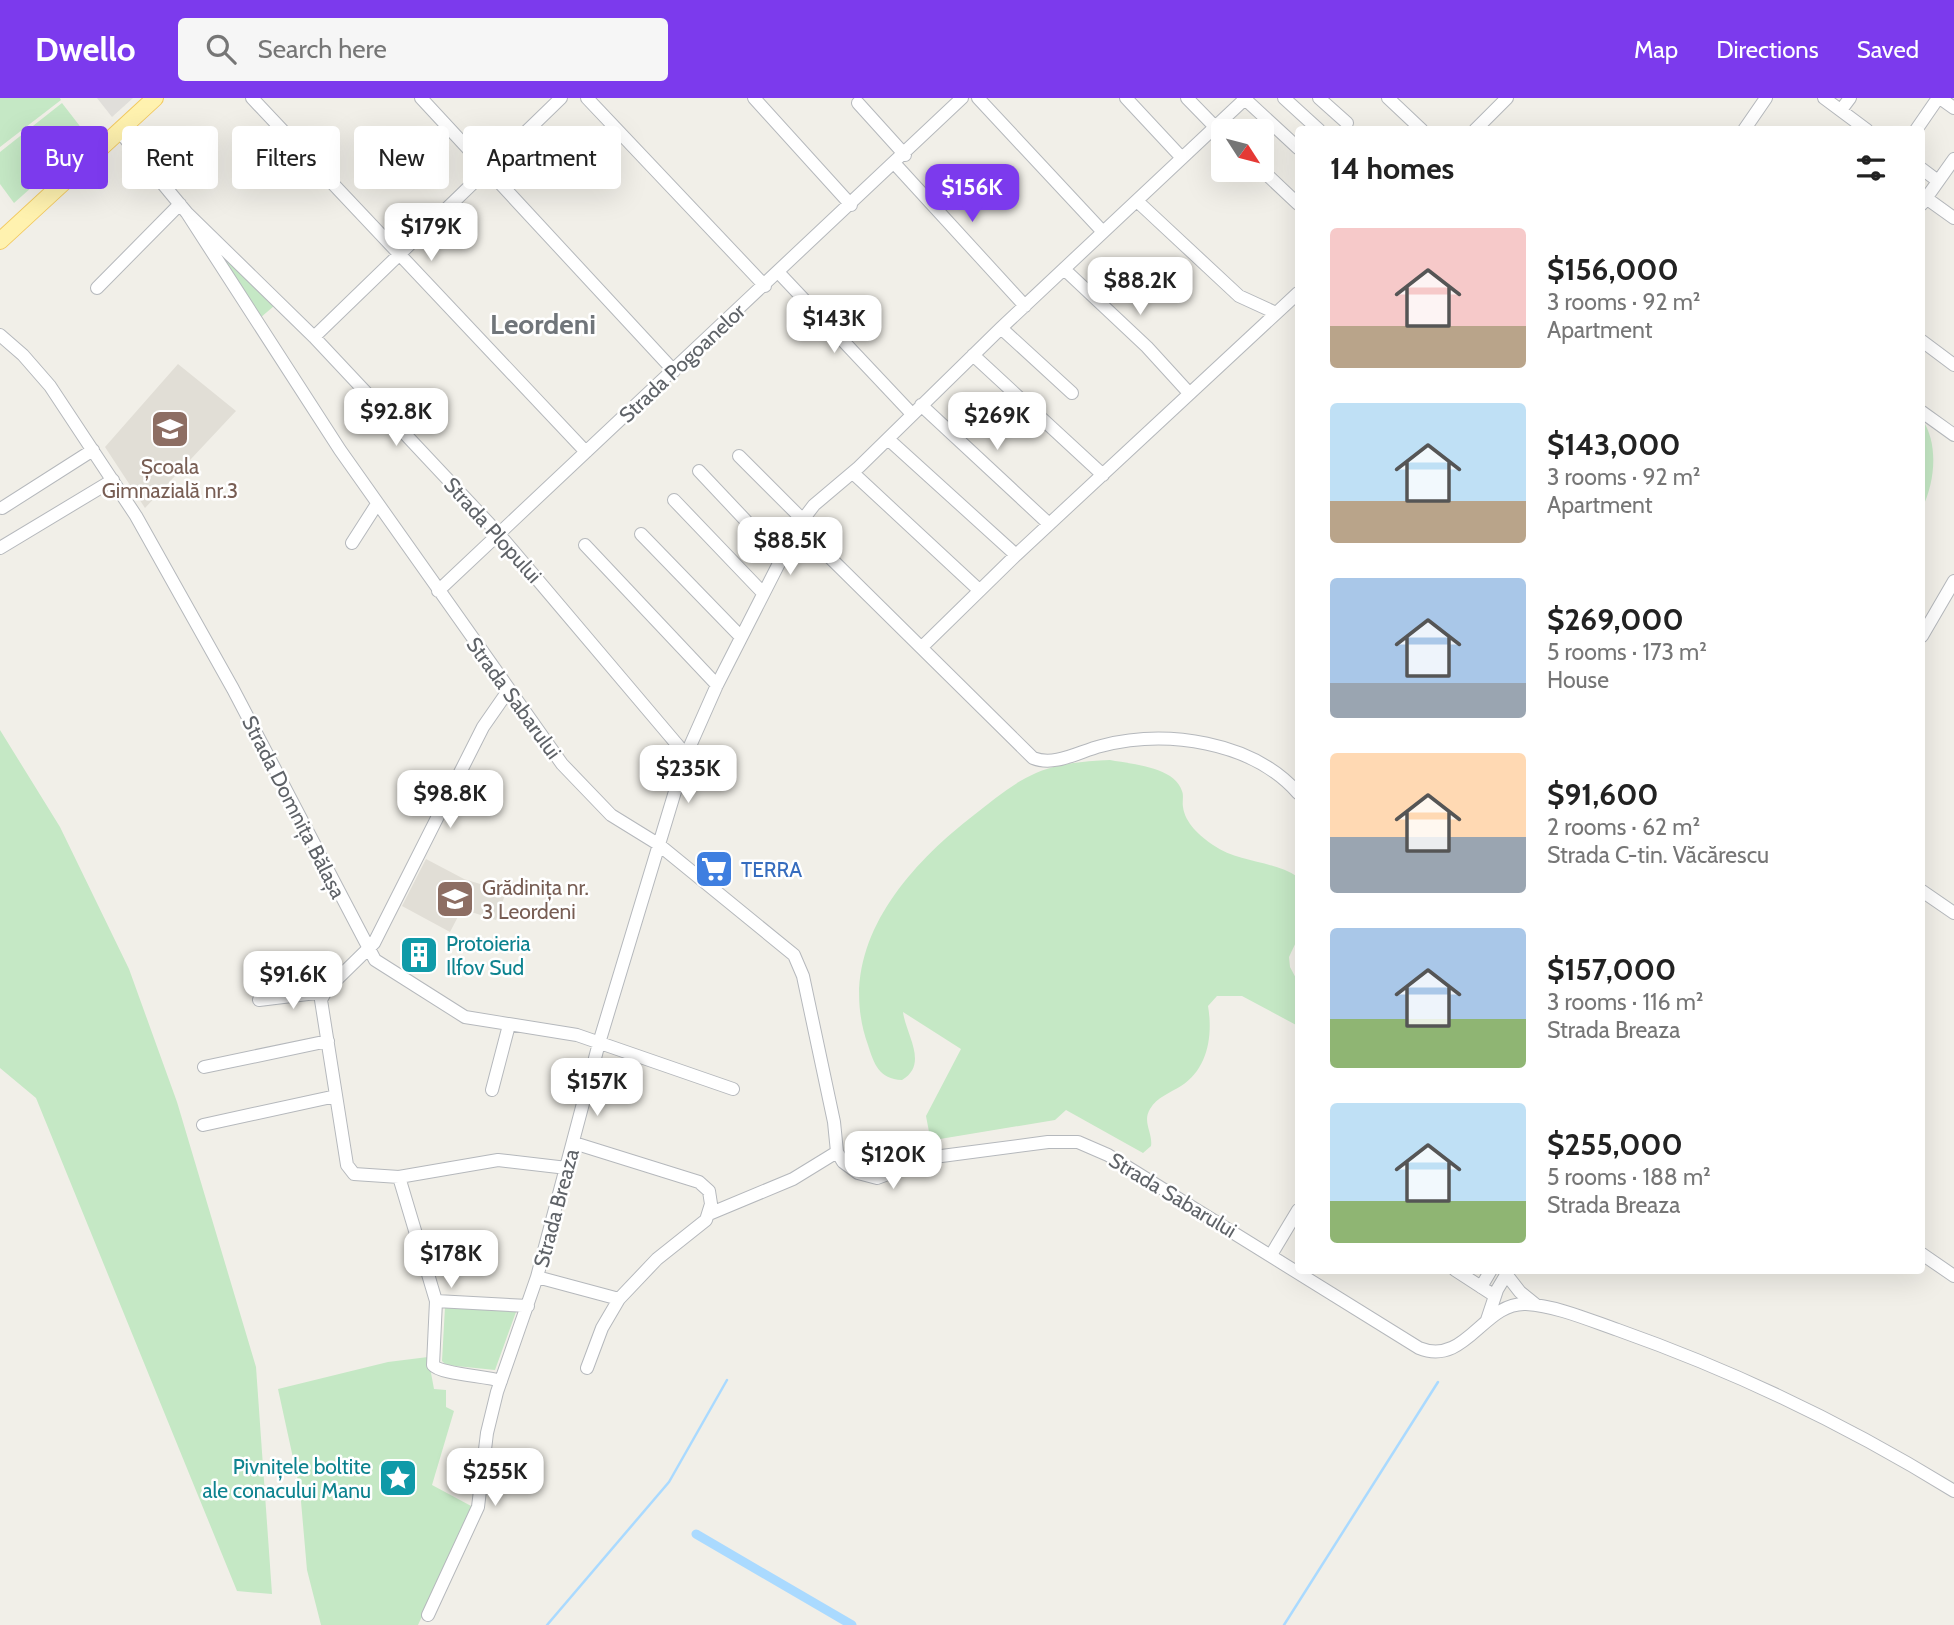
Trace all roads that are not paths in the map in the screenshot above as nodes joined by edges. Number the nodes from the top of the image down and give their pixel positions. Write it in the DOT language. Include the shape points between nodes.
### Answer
graph roads {
  1 [pos="155,98"];
  2 [pos="252,98"];
  3 [pos="421,98"];
  4 [pos="561,98"];
  5 [pos="587,98"];
  6 [pos="754,98"];
  7 [pos="962,98"];
  8 [pos="978,98"];
  9 [pos="1126,98"];
  10 [pos="1187,98"];
  11 [pos="1246,98"];
  12 [pos="1284,98"];
  13 [pos="1320,98"];
  14 [pos="1388,98"];
  15 [pos="1507,98"];
  16 [pos="1766,98"];
  17 [pos="1824,98"];
  18 [pos="1850,98"];
  19 [pos="1939,98"];
  20 [pos="858,103"];
  21 [pos="1954,108"];
  22 [pos="1842,110"];
  23 [pos="1229,119"];
  24 [pos="1211,123"];
  25 [pos="531,126"];
  26 [pos="1315,126"];
  27 [pos="1350,126"];
  28 [pos="1418,126"];
  29 [pos="1479,126"];
  30 [pos="1748,126"];
  31 [pos="1862,126"];
  32 [pos="1919,126"];
  33 [pos="119,131"];
  34 [pos="1211,137"];
  35 [pos="463,144"];
  36 [pos="1295,145"];
  37 [pos="905,155"];
  38 [pos="1182,158"];
  39 [pos="1954,159"];
  40 [pos="895,164"];
  41 [pos="1925,171"];
  42 [pos="1274,181"];
  43 [pos="1938,181"];
  44 [pos="466,189"];
  45 [pos="505,189"];
  46 [pos="1925,200"];
  47 [pos="1137,201"];
  48 [pos="1295,201"];
  49 [pos="1925,202"];
  50 [pos="851,205"];
  51 [pos="183,209"];
  52 [pos="1954,218"];
  53 [pos="1103,232"];
  54 [pos="0,241"];
  55 [pos="222,244"];
  56 [pos="212,253"];
  57 [pos="399,254"];
  58 [pos="1064,269"];
  59 [pos="779,273"];
  60 [pos="765,286"];
  61 [pos="97,288"];
  62 [pos="1295,296"];
  63 [pos="1025,306"];
  64 [pos="1276,313"];
  65 [pos="1001,328"];
  66 [pos="0,335"];
  67 [pos="314,337"];
  68 [pos="1925,343"];
  69 [pos="973,355"];
  70 [pos="1954,365"];
  71 [pos="674,371"];
  72 [pos="1072,393"];
  73 [pos="1189,393"];
  74 [pos="917,410"];
  75 [pos="1925,414"];
  76 [pos="1954,435"];
  77 [pos="888,439"];
  78 [pos="93,450"];
  79 [pos="586,452"];
  80 [pos="739,456"];
  81 [pos="699,471"];
  82 [pos="853,473"];
  83 [pos="1103,475"];
  84 [pos="113,480"];
  85 [pos="674,500"];
  86 [pos="377,504"];
  87 [pos="2,508"];
  88 [pos="800,523"];
  89 [pos="1049,524"];
  90 [pos="498,533"];
  91 [pos="641,534"];
  92 [pos="352,543"];
  93 [pos="585,545"];
  94 [pos="0,548"];
  95 [pos="1016,555"];
  96 [pos="781,558"];
  97 [pos="1954,581"];
  98 [pos="979,590"];
  99 [pos="438,591"];
  100 [pos="763,593"];
  101 [pos="1925,631"];
  102 [pos="741,638"];
  103 [pos="923,646"];
  104 [pos="717,685"];
  105 [pos="508,691"];
  106 [pos="686,755"];
  107 [pos="1295,790"];
  108 [pos="658,845"];
  109 [pos="1925,893"];
  110 [pos="1954,913"];
  111 [pos="369,951"];
  112 [pos="324,992"];
  113 [pos="259,1000"];
  114 [pos="509,1025"];
  115 [pos="328,1041"];
  116 [pos="599,1043"];
  117 [pos="204,1067"];
  118 [pos="733,1089"];
  119 [pos="492,1090"];
  120 [pos="336,1096"];
  121 [pos="203,1125"];
  122 [pos="574,1143"];
  123 [pos="837,1152"];
  124 [pos="567,1168"];
  125 [pos="399,1177"];
  126 [pos="709,1214"];
  127 [pos="1295,1215"];
  128 [pos="1271,1255"];
  129 [pos="1925,1256"];
  130 [pos="1295,1270"];
  131 [pos="1302,1274"];
  132 [pos="1461,1274"];
  133 [pos="1489,1274"];
  134 [pos="1954,1276"];
  135 [pos="537,1277"];
  136 [pos="1503,1281"];
  137 [pos="1481,1287"];
  138 [pos="619,1298"];
  139 [pos="436,1301"];
  140 [pos="1514,1305"];
  141 [pos="1536,1305"];
  142 [pos="528,1306"];
  143 [pos="1485,1323"];
  144 [pos="587,1368"];
  145 [pos="501,1381"];
  146 [pos="1954,1491"];
  147 [pos="428,1615"];
  1 -- 33 [label="main road"];
  2 -- 57 [label="street"];
  3 -- 35 [label="street"];
  4 -- 25 [label="street"];
  5 -- 60 [label="street"];
  6 -- 50 [label="street"];
  7 -- 37 [label="street, Strada Pogoanelor"];
  8 -- 53 [label="street"];
  9 -- 38 [label="street"];
  10 -- 24 [label="street"];
  11 -- 23 [label="street, Strada Breaza"];
  11 -- 36 [label="street"];
  12 -- 26 [label="street"];
  13 -- 27 [label="street"];
  14 -- 28 [label="street"];
  15 -- 29 [label="street"];
  16 -- 30 [label="street"];
  17 -- 22 [label="street"];
  18 -- 22 [label="street"];
  19 -- 21 [label="street"];
  19 -- 32 [label="street"];
  20 -- 37 [label="street"];
  22 -- 31 [label="street"];
  33 -- 51 [label="street, Strada Plopului"];
  33 -- 54 [label="main road"];
  34 -- 38 [label="street, Strada Breaza"];
  37 -- 40 [label="street, Strada Pogoanelor"];
  38 -- 47 [label="street, Strada Breaza"];
  39 -- 43 [label="street"];
  40 -- 50 [label="street, Strada Pogoanelor"];
  40 -- 63 [label="street"];
  41 -- 43 [label="street"];
  42 -- 48 [label="street"];
  43 -- 46 [label="street"];
  44 -- 57 [label="street"];
  45 -- 71 [label="street"];
  47 -- 53 [label="street, Strada Breaza"];
  47 -- 64 [label="street" via="1239,296"];
  49 -- 52 [label="street"];
  50 -- 59 [label="street, Strada Pogoanelor"];
  51 -- 55 [label="street, Strada Plopului"];
  51 -- 56 [label="street, Strada Sabarului"];
  51 -- 61 [label="street"];
  53 -- 58 [label="street, Strada Breaza"];
  55 -- 56 [label="street"];
  55 -- 67 [label="street, Strada Plopului"];
  56 -- 86 [label="street, Strada Sabarului"];
  57 -- 67 [label="street"];
  57 -- 79 [label="street"];
  58 -- 63 [label="street, Strada Breaza"];
  58 -- 73 [label="street"];
  59 -- 60 [label="street, Strada Pogoanelor"];
  59 -- 74 [label="street"];
  60 -- 71 [label="street, Strada Pogoanelor"];
  62 -- 64 [label="street"];
  63 -- 65 [label="street, Strada Breaza"];
  64 -- 73 [label="street"];
  65 -- 69 [label="street, Strada Breaza"];
  65 -- 72 [label="street"];
  66 -- 78 [label="street, Strada Domnița Bălașa" via="38,371"];
  67 -- 90 [label="street, Strada Plopului"];
  68 -- 70 [label="street"];
  69 -- 74 [label="street, Strada Breaza"];
  69 -- 83 [label="street"];
  71 -- 79 [label="street, Strada Pogoanelor"];
  73 -- 83 [label="street"];
  74 -- 77 [label="street, Strada Breaza"];
  74 -- 89 [label="street"];
  75 -- 76 [label="street"];
  77 -- 82 [label="street, Strada Breaza"];
  77 -- 95 [label="street"];
  78 -- 84 [label="street, Strada Domnița Bălașa"];
  78 -- 87 [label="street"];
  79 -- 90 [label="street, Strada Pogoanelor"];
  80 -- 88 [label="street"];
  81 -- 96 [label="street"];
  82 -- 88 [label="street, Strada Breaza"];
  82 -- 98 [label="street"];
  83 -- 89 [label="street"];
  84 -- 94 [label="street"];
  84 -- 111 [label="street, Strada Domnița Bălașa" via="233,689"];
  85 -- 100 [label="street"];
  86 -- 92 [label="street"];
  86 -- 99 [label="street, Strada Sabarului"];
  88 -- 96 [label="street, Strada Breaza"];
  88 -- 103 [label="street"];
  89 -- 95 [label="street"];
  90 -- 99 [label="street, Strada Pogoanelor"];
  90 -- 106 [label="street, Strada Plopului"];
  91 -- 102 [label="street"];
  93 -- 104 [label="street"];
  95 -- 98 [label="street"];
  96 -- 100 [label="street, Strada Breaza"];
  97 -- 101 [label="street"];
  98 -- 103 [label="street"];
  99 -- 105 [label="street, Strada Sabarului"];
  100 -- 102 [label="street, Strada Breaza"];
  102 -- 104 [label="street, Strada Breaza"];
  103 -- 107 [label="street" via="1038,760 1060,759 1115,743 1198,742 1259,762"];
  104 -- 106 [label="street, Strada Breaza"];
  105 -- 108 [label="street, Strada Sabarului" via="593,799"];
  105 -- 111 [label="street" via="483,726"];
  106 -- 108 [label="street, Strada Breaza"];
  108 -- 116 [label="street, Strada Breaza"];
  108 -- 123 [label="street, Strada Sabarului" via="794,955 807,993"];
  109 -- 110 [label="street"];
  111 -- 112 [label="street"];
  111 -- 114 [label="street, Strada Domnița Bălașa" via="380,964 457,1014"];
  112 -- 113 [label="street"];
  112 -- 115 [label="street" via="321,1000"];
  114 -- 116 [label="street, Strada Domnița Bălașa" via="571,1033"];
  114 -- 119 [label="street"];
  115 -- 117 [label="street"];
  115 -- 120 [label="street"];
  116 -- 118 [label="street, Strada Domnița Bălașa"];
  116 -- 122 [label="street, Strada Breaza"];
  120 -- 121 [label="street"];
  120 -- 125 [label="street" via="349,1169 361,1177"];
  122 -- 124 [label="street, Strada Breaza"];
  122 -- 126 [label="street" via="699,1182 709,1191"];
  123 -- 126 [label="street" via="793,1179"];
  123 -- 128 [label="street, Strada Sabarului" via="858,1173 877,1178 934,1157 1078,1142 1108,1155"];
  124 -- 125 [label="street" via="498,1160"];
  124 -- 135 [label="street, Strada Breaza"];
  125 -- 139 [label="street"];
  126 -- 138 [label="street"];
  127 -- 128 [label="street"];
  128 -- 130 [label="street, Strada Sabarului"];
  129 -- 134 [label="street"];
  131 -- 143 [label="street, Strada Sabarului" via="1425,1350 1450,1349"];
  132 -- 137 [label="street"];
  133 -- 137 [label="street"];
  135 -- 138 [label="street"];
  135 -- 142 [label="street, Strada Breaza"];
  136 -- 137 [label="street"];
  136 -- 140 [label="street"];
  136 -- 141 [label="street"];
  136 -- 143 [label="street"];
  138 -- 144 [label="street"];
  139 -- 142 [label="street"];
  139 -- 145 [label="street" via="435,1368"];
  140 -- 141 [label="street"];
  140 -- 143 [label="street, Strada Sabarului"];
  141 -- 146 [label="street" via="1618,1330 1712,1367"];
  142 -- 145 [label="street, Strada Breaza"];
  145 -- 147 [label="street, Strada Breaza" via="487,1433 475,1516"];
}
